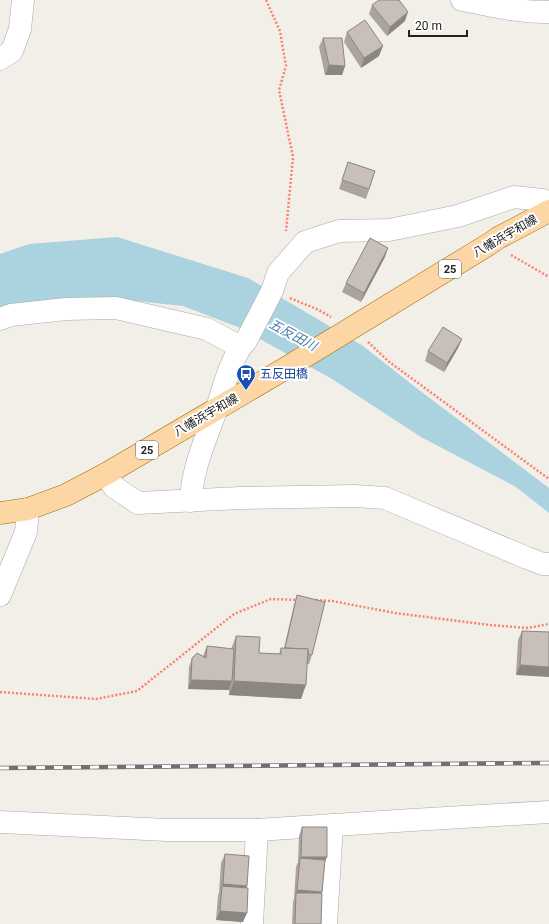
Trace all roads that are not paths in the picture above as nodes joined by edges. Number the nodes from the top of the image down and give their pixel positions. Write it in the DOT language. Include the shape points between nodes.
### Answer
graph roads {
  1 [pos="23,0"];
  2 [pos="466,0"];
  3 [pos="549,12"];
  4 [pos="0,59"];
  5 [pos="549,203"];
  6 [pos="549,211"];
  7 [pos="0,319"];
  8 [pos="243,344"];
  9 [pos="216,409"];
  10 [pos="106,474"];
  11 [pos="191,501"];
  12 [pos="28,509"];
  13 [pos="0,513"];
  14 [pos="549,564"];
  15 [pos="0,595"];
  16 [pos="549,812"];
  17 [pos="0,822"];
  18 [pos="332,825"];
  19 [pos="257,830"];
  20 [pos="252,924"];
  21 [pos="326,924"];
  1 -- 4 [label="street" via="20,29 12,51"];
  2 -- 3 [label="street" via="503,8"];
  5 -- 8 [label="street" via="514,197 458,216 389,230 339,231 305,242 278,273 272,291"];
  6 -- 9 [label="main road, 八幡浜宇和線 / 25" via="498,238"];
  7 -- 8 [label="street" via="11,315 66,309 116,308 208,328"];
  8 -- 9 [label="street"];
  9 -- 10 [label="main road, 八幡浜宇和線 / 25"];
  9 -- 11 [label="street" via="191,485"];
  10 -- 11 [label="street" via="114,487 138,503"];
  10 -- 12 [label="main road, 八幡浜宇和線 / 25" via="66,495"];
  11 -- 14 [label="street" via="355,496 385,498 526,558"];
  12 -- 13 [label="main road, 八幡浜宇和線 / 25"];
  12 -- 15 [label="street" via="26,532"];
  16 -- 18 [label="street"];
  17 -- 19 [label="street" via="168,830"];
  18 -- 19 [label="street"];
  18 -- 21 [label="street"];
  19 -- 20 [label="street"];
}
